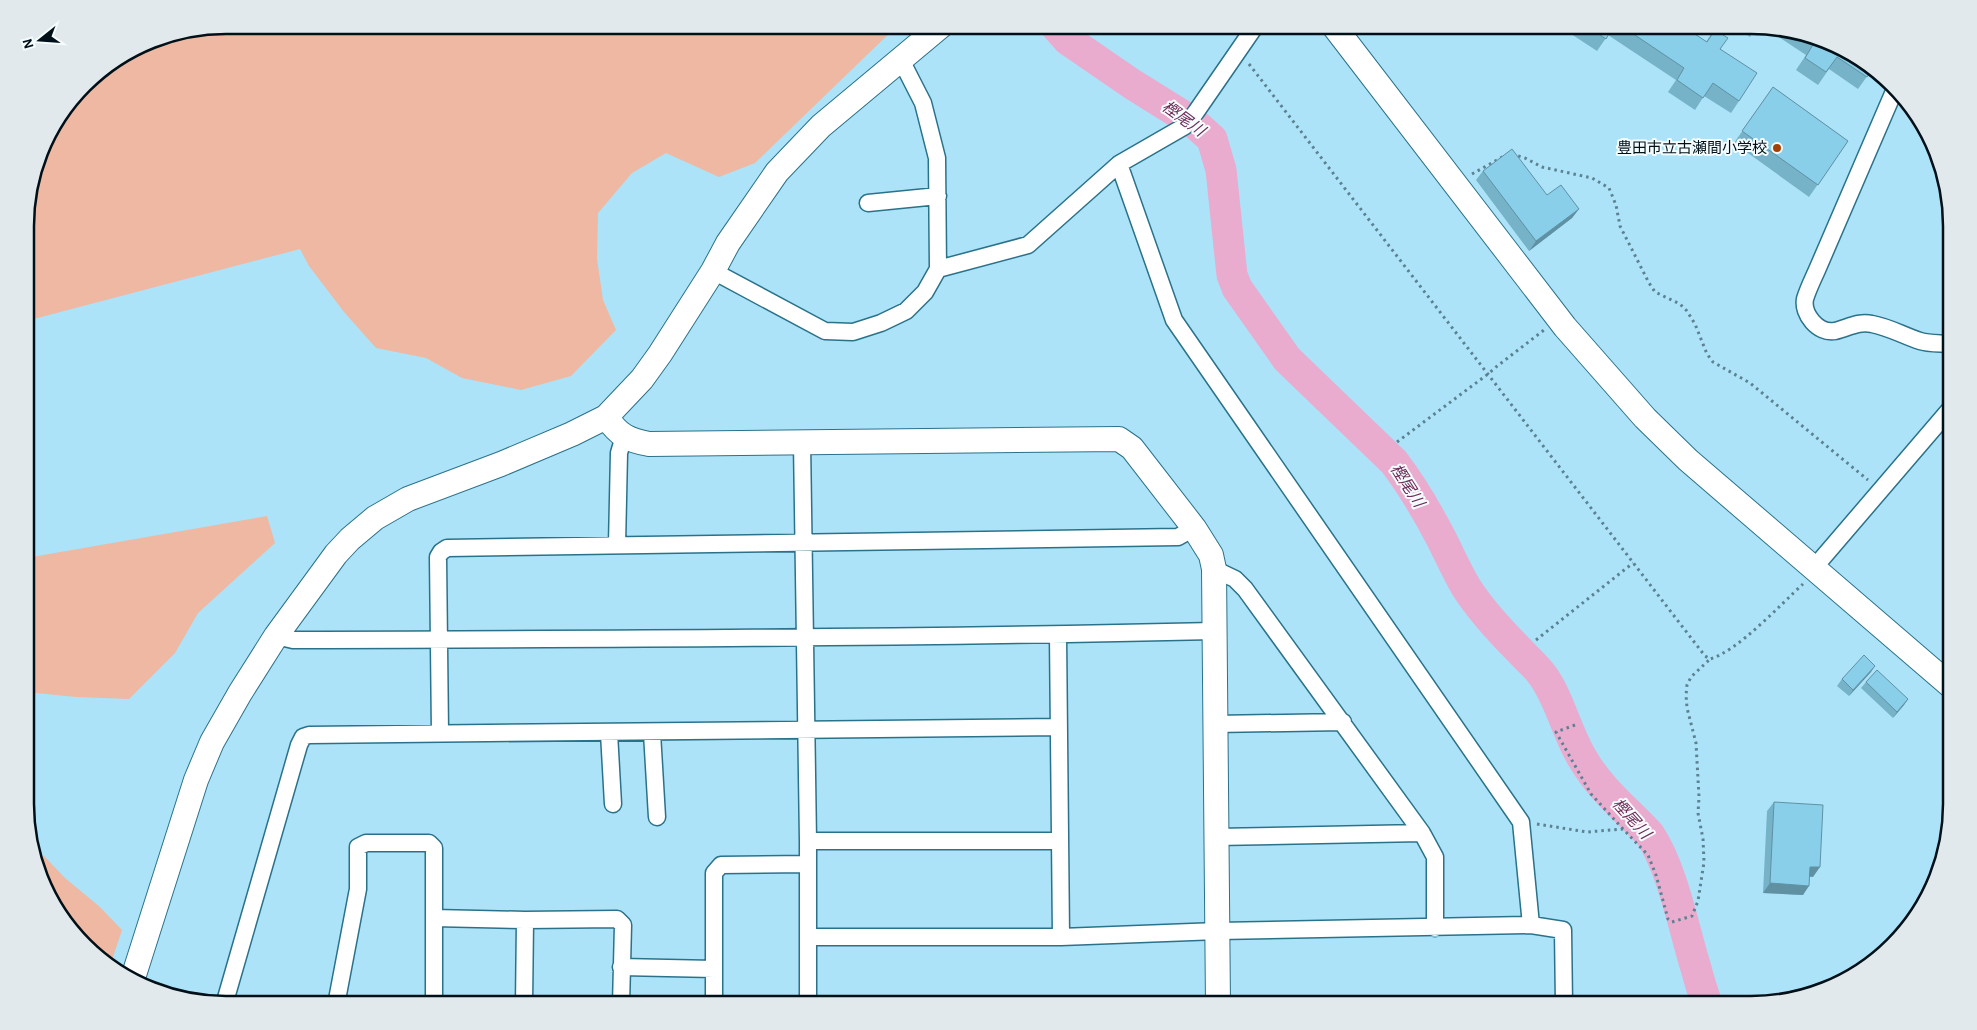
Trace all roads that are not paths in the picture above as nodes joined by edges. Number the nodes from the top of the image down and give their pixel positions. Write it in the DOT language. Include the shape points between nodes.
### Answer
graph roads {
  1 [pos="931,34"];
  2 [pos="1250,34"];
  3 [pos="1340,34"];
  4 [pos="900,58"];
  5 [pos="1893,96"];
  6 [pos="1119,164"];
  7 [pos="938,196"];
  8 [pos="868,203"];
  9 [pos="938,269"];
  10 [pos="713,271"];
  11 [pos="1943,343"];
  12 [pos="606,417"];
  13 [pos="1943,417"];
  14 [pos="624,436"];
  15 [pos="802,442"];
  16 [pos="1194,528"];
  17 [pos="804,542"];
  18 [pos="617,546"];
  19 [pos="1214,569"];
  20 [pos="1812,569"];
  21 [pos="1214,631"];
  22 [pos="1058,635"];
  23 [pos="276,636"];
  24 [pos="805,636"];
  25 [pos="439,639"];
  26 [pos="1943,679"];
  27 [pos="1343,722"];
  28 [pos="1215,724"];
  29 [pos="1058,727"];
  30 [pos="806,730"];
  31 [pos="440,733"];
  32 [pos="609,733"];
  33 [pos="652,733"];
  34 [pos="612,804"];
  35 [pos="657,817"];
  36 [pos="1422,833"];
  37 [pos="1216,837"];
  38 [pos="808,841"];
  39 [pos="1060,841"];
  40 [pos="807,864"];
  41 [pos="434,918"];
  42 [pos="524,920"];
  43 [pos="1531,925"];
  44 [pos="1436,928"];
  45 [pos="1218,931"];
  46 [pos="808,937"];
  47 [pos="1061,937"];
  48 [pos="621,967"];
  49 [pos="714,969"];
  50 [pos="135,973"];
  51 [pos="226,996"];
  52 [pos="338,996"];
  53 [pos="434,996"];
  54 [pos="524,996"];
  55 [pos="621,996"];
  56 [pos="714,996"];
  57 [pos="808,996"];
  58 [pos="1218,996"];
  59 [pos="1564,996"];
  1 -- 4 [label="street"];
  2 -- 6 [label="street" via="1185,126"];
  3 -- 20 [label="street" via="1559,319 1613,383 1674,446"];
  4 -- 7 [label="street" via="923,103 937,158"];
  4 -- 10 [label="street" via="821,126 777,172 728,242"];
  5 -- 11 [label="street" via="1814,277 1805,300 1806,308 1817,328 1826,331 1854,324 1874,324 1921,342"];
  6 -- 9 [label="street" via="1028,245"];
  6 -- 43 [label="street" via="1174,320 1521,822"];
  7 -- 8 [label="street"];
  7 -- 9 [label="street"];
  9 -- 10 [label="street" via="925,292 906,311 881,324 853,332 824,331"];
  10 -- 12 [label="street" via="642,379"];
  12 -- 14 [label="street"];
  12 -- 23 [label="street" via="501,464 408,499 375,518 336,554"];
  13 -- 20 [label="street"];
  14 -- 15 [label="street" via="649,444"];
  14 -- 18 [label="street" via="620,453"];
  15 -- 16 [label="street" via="1119,439 1145,462"];
  15 -- 17 [label="street"];
  16 -- 17 [label="street" via="1178,537"];
  16 -- 19 [label="street" via="1211,555"];
  17 -- 18 [label="street"];
  17 -- 24 [label="street"];
  18 -- 25 [label="street" via="447,548 438,557"];
  19 -- 21 [label="street"];
  19 -- 27 [label="street" via="1235,579 1245,589"];
  20 -- 26 [label="street"];
  21 -- 22 [label="street"];
  21 -- 28 [label="street"];
  22 -- 24 [label="street"];
  22 -- 29 [label="street"];
  23 -- 25 [label="street" via="293,640"];
  23 -- 50 [label="street" via="212,742 196,780"];
  24 -- 25 [label="street"];
  24 -- 30 [label="street"];
  25 -- 31 [label="street"];
  27 -- 28 [label="street"];
  27 -- 36 [label="street"];
  28 -- 37 [label="street"];
  29 -- 30 [label="street"];
  29 -- 39 [label="street"];
  30 -- 33 [label="street"];
  30 -- 38 [label="street"];
  31 -- 32 [label="street"];
  31 -- 51 [label="street" via="303,737"];
  32 -- 33 [label="street"];
  32 -- 34 [label="street"];
  33 -- 35 [label="street"];
  36 -- 37 [label="street"];
  36 -- 44 [label="street" via="1435,857"];
  37 -- 45 [label="street"];
  38 -- 39 [label="street"];
  38 -- 40 [label="street"];
  39 -- 47 [label="street"];
  40 -- 46 [label="street"];
  40 -- 49 [label="street" via="721,865 718,868 714,873"];
  41 -- 42 [label="street"];
  41 -- 52 [label="street" via="434,848 429,843 366,843 358,847 358,890"];
  41 -- 53 [label="street"];
  42 -- 48 [label="street" via="617,920 623,926"];
  42 -- 54 [label="street"];
  43 -- 44 [label="street"];
  43 -- 59 [label="street" via="1563,930"];
  44 -- 45 [label="street"];
  45 -- 47 [label="street"];
  45 -- 58 [label="street"];
  46 -- 47 [label="street"];
  46 -- 57 [label="street"];
  48 -- 49 [label="street"];
  48 -- 55 [label="street"];
  49 -- 56 [label="street"];
}
